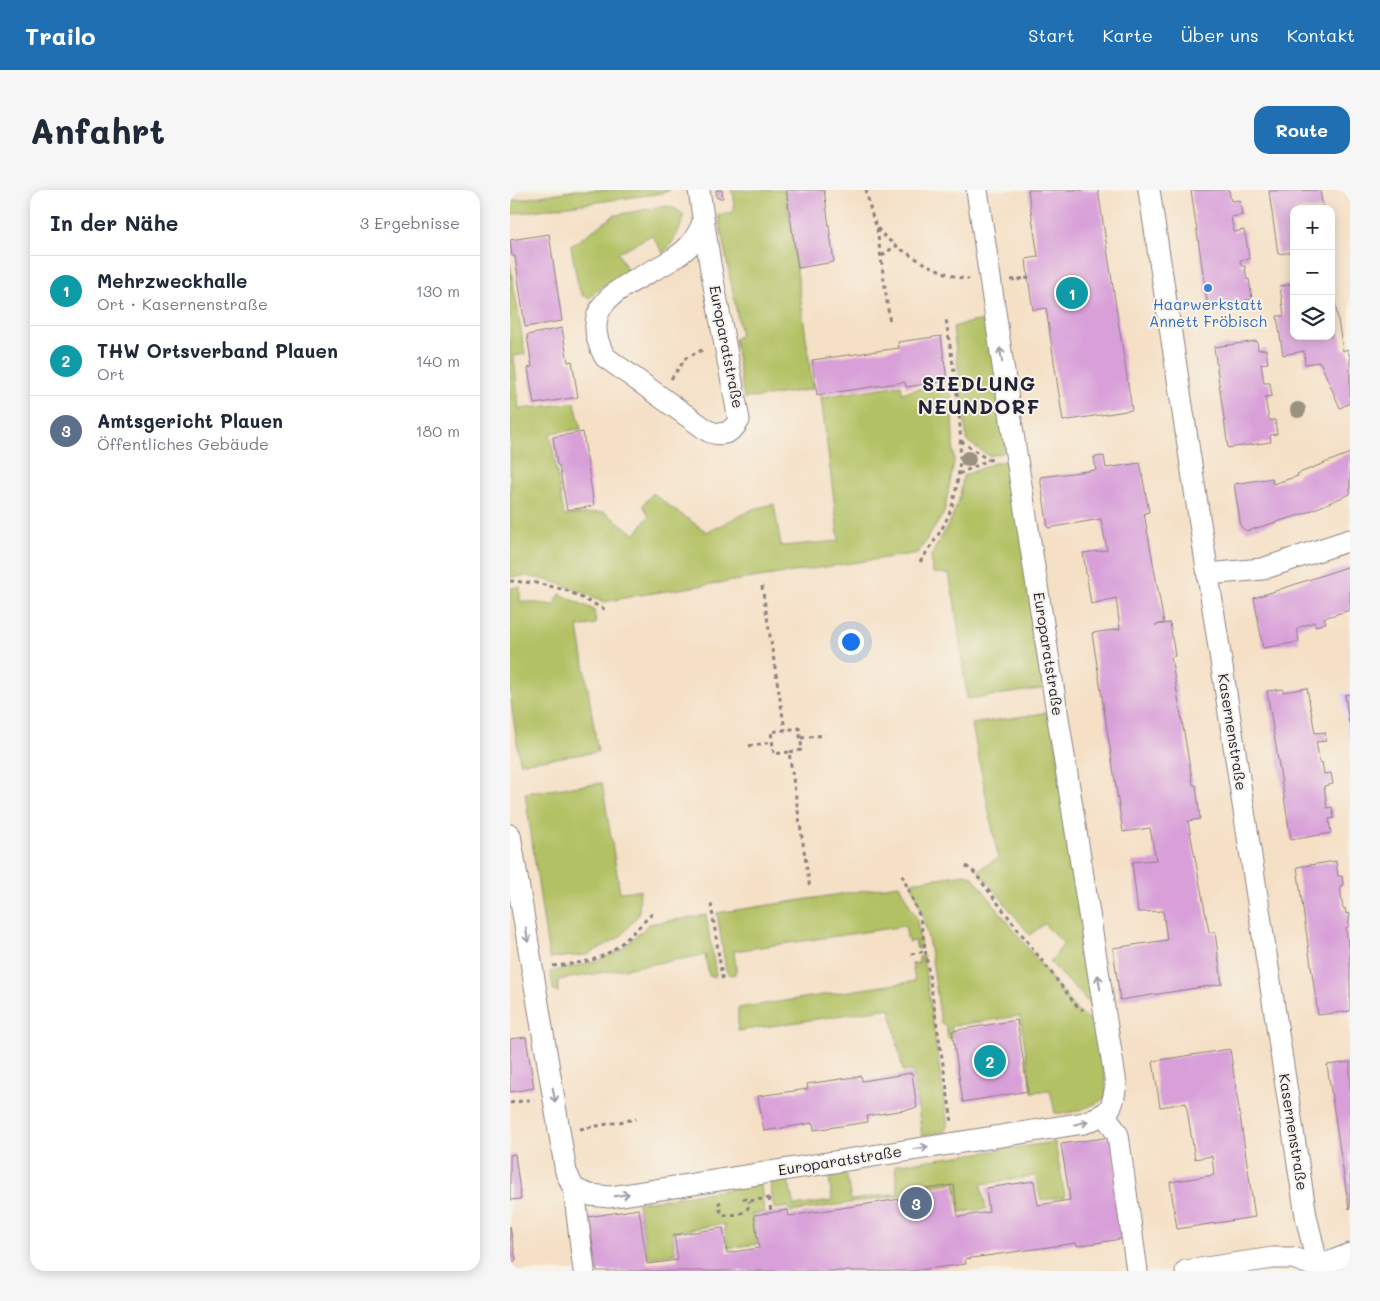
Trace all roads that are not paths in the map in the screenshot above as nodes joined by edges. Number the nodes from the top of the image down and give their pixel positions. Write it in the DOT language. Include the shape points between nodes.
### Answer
graph roads {
  1 [pos="698,190"];
  2 [pos="977,190"];
  3 [pos="1149,190"];
  4 [pos="703,222"];
  5 [pos="1350,540"];
  6 [pos="1208,574"];
  7 [pos="510,835"];
  8 [pos="1105,1115"];
  9 [pos="574,1189"];
  10 [pos="1350,1254"];
  11 [pos="1320,1269"];
  12 [pos="584,1271"];
  13 [pos="1136,1271"];
  14 [pos="1186,1271"];
  1 -- 4 [label="street, Europaratstraße"];
  8 -- 2 [label="street, Europaratstraße, one-way" via="1113,1103 1116,1084 1016,454 996,280"];
  3 -- 6 [label="street, Kasernenstraße"];
  4 -- 4 [label="street, Europaratstraße" via="689,246 606,300 596,324 599,345 606,357 708,431 724,434 734,429 739,420"];
  5 -- 6 [label="street" via="1262,569"];
  6 -- 11 [label="street, Kasernenstraße" via="1306,1216"];
  7 -- 9 [label="street, one-way" via="566,1172"];
  9 -- 8 [label="street, Europaratstraße, one-way" via="610,1197 1084,1123"];
  8 -- 13 [label="street" via="1118,1134"];
  9 -- 12 [label="street"];
  10 -- 11 [label="street"];
  11 -- 14 [label="street" via="1293,1258 1273,1258"];
}
